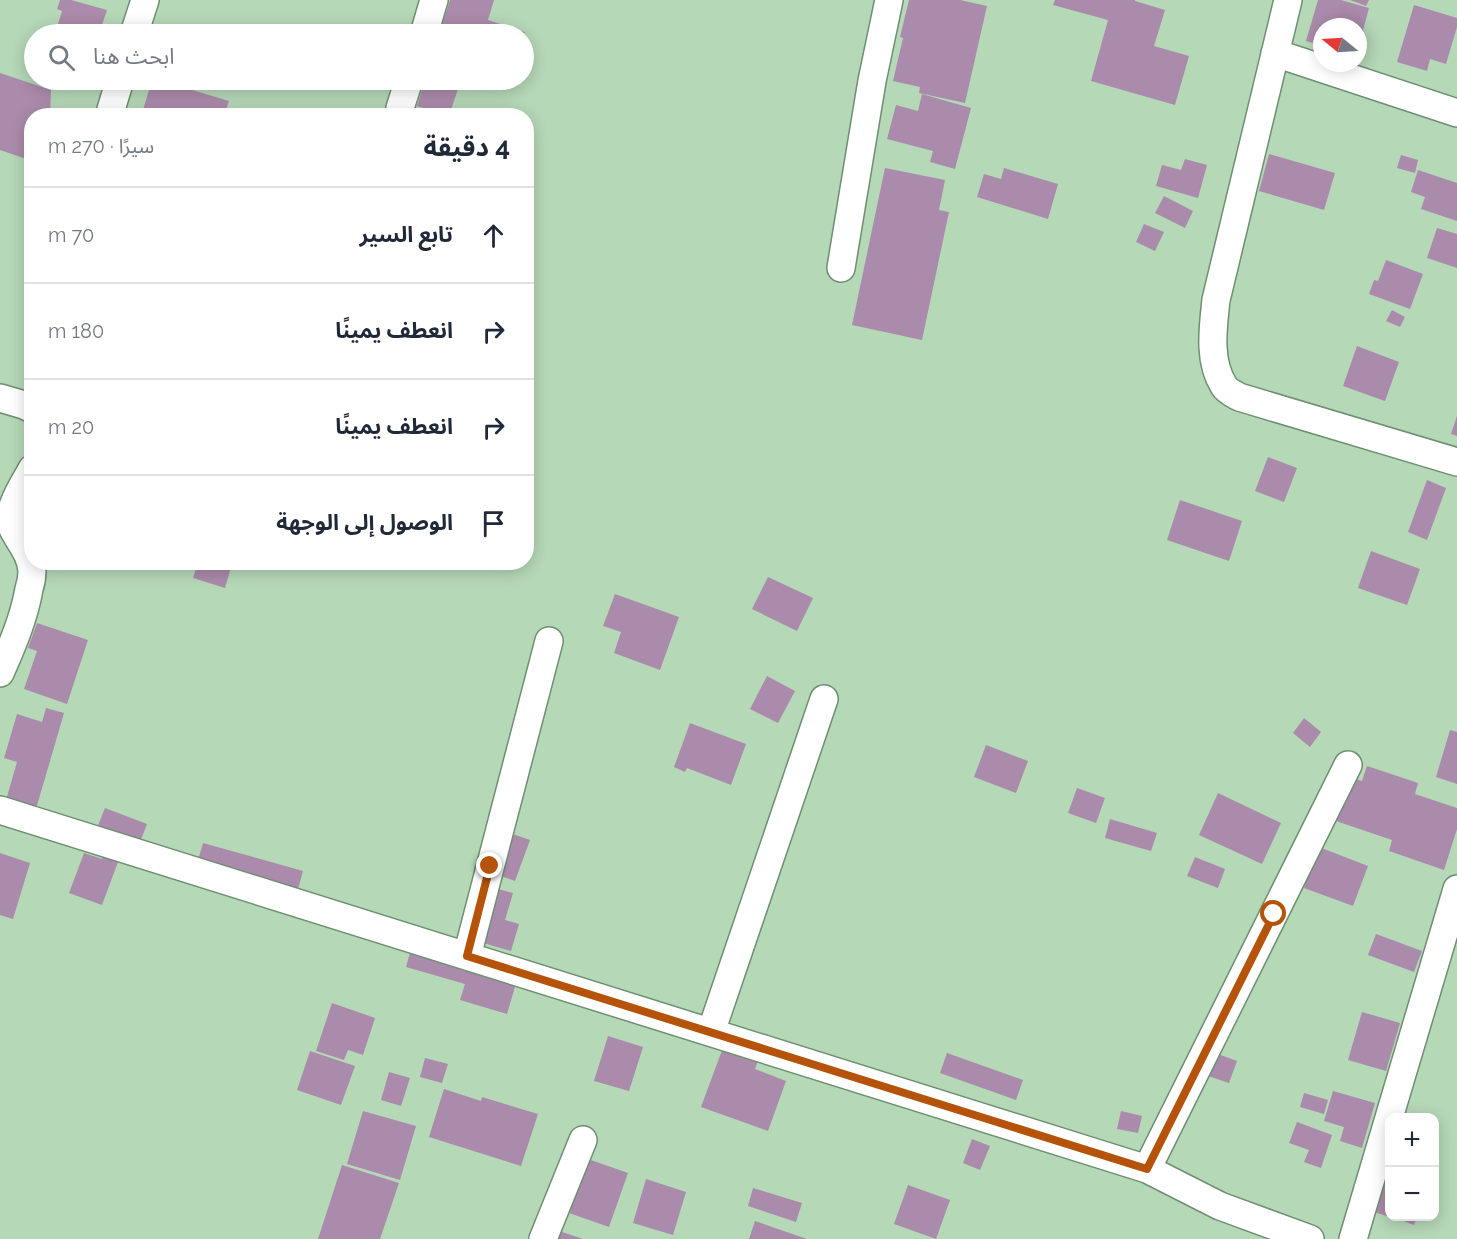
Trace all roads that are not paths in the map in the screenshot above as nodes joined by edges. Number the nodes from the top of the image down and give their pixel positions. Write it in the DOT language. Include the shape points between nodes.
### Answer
graph roads {
  1 [pos="145,0"];
  2 [pos="435,0"];
  3 [pos="890,0"];
  4 [pos="1288,0"];
  5 [pos="137,24"];
  6 [pos="427,24"];
  7 [pos="1275,53"];
  8 [pos="117,90"];
  9 [pos="406,90"];
  10 [pos="111,108"];
  11 [pos="400,108"];
  12 [pos="1457,113"];
  13 [pos="841,268"];
  14 [pos="0,398"];
  15 [pos="24,405"];
  16 [pos="1457,462"];
  17 [pos="24,483"];
  18 [pos="24,547"];
  19 [pos="32,570"];
  20 [pos="549,641"];
  21 [pos="0,673"];
  22 [pos="824,699"];
  23 [pos="1348,765"];
  24 [pos="0,810"];
  25 [pos="1457,889"];
  26 [pos="467,956"];
  27 [pos="711,1032"];
  28 [pos="583,1140"];
  29 [pos="1147,1169"];
  30 [pos="543,1239"];
  31 [pos="1310,1239"];
  32 [pos="1353,1239"];
  1 -- 5 [label="street"];
  2 -- 6 [label="street"];
  3 -- 13 [label="street" via="872,81"];
  4 -- 7 [label="street"];
  7 -- 12 [label="street"];
  7 -- 16 [label="street" via="1216,300 1212,334 1215,367 1225,388 1239,397"];
  8 -- 10 [label="street"];
  9 -- 11 [label="street"];
  14 -- 15 [label="street"];
  17 -- 18 [label="street" via="11,514 12,527"];
  19 -- 21 [label="street" via="28,598"];
  20 -- 26 [label="street"];
  22 -- 27 [label="street"];
  23 -- 29 [label="street"];
  24 -- 26 [label="street"];
  25 -- 32 [label="street"];
  26 -- 27 [label="street"];
  27 -- 29 [label="street"];
  28 -- 30 [label="street"];
  29 -- 31 [label="street" via="1220,1206"];
}
